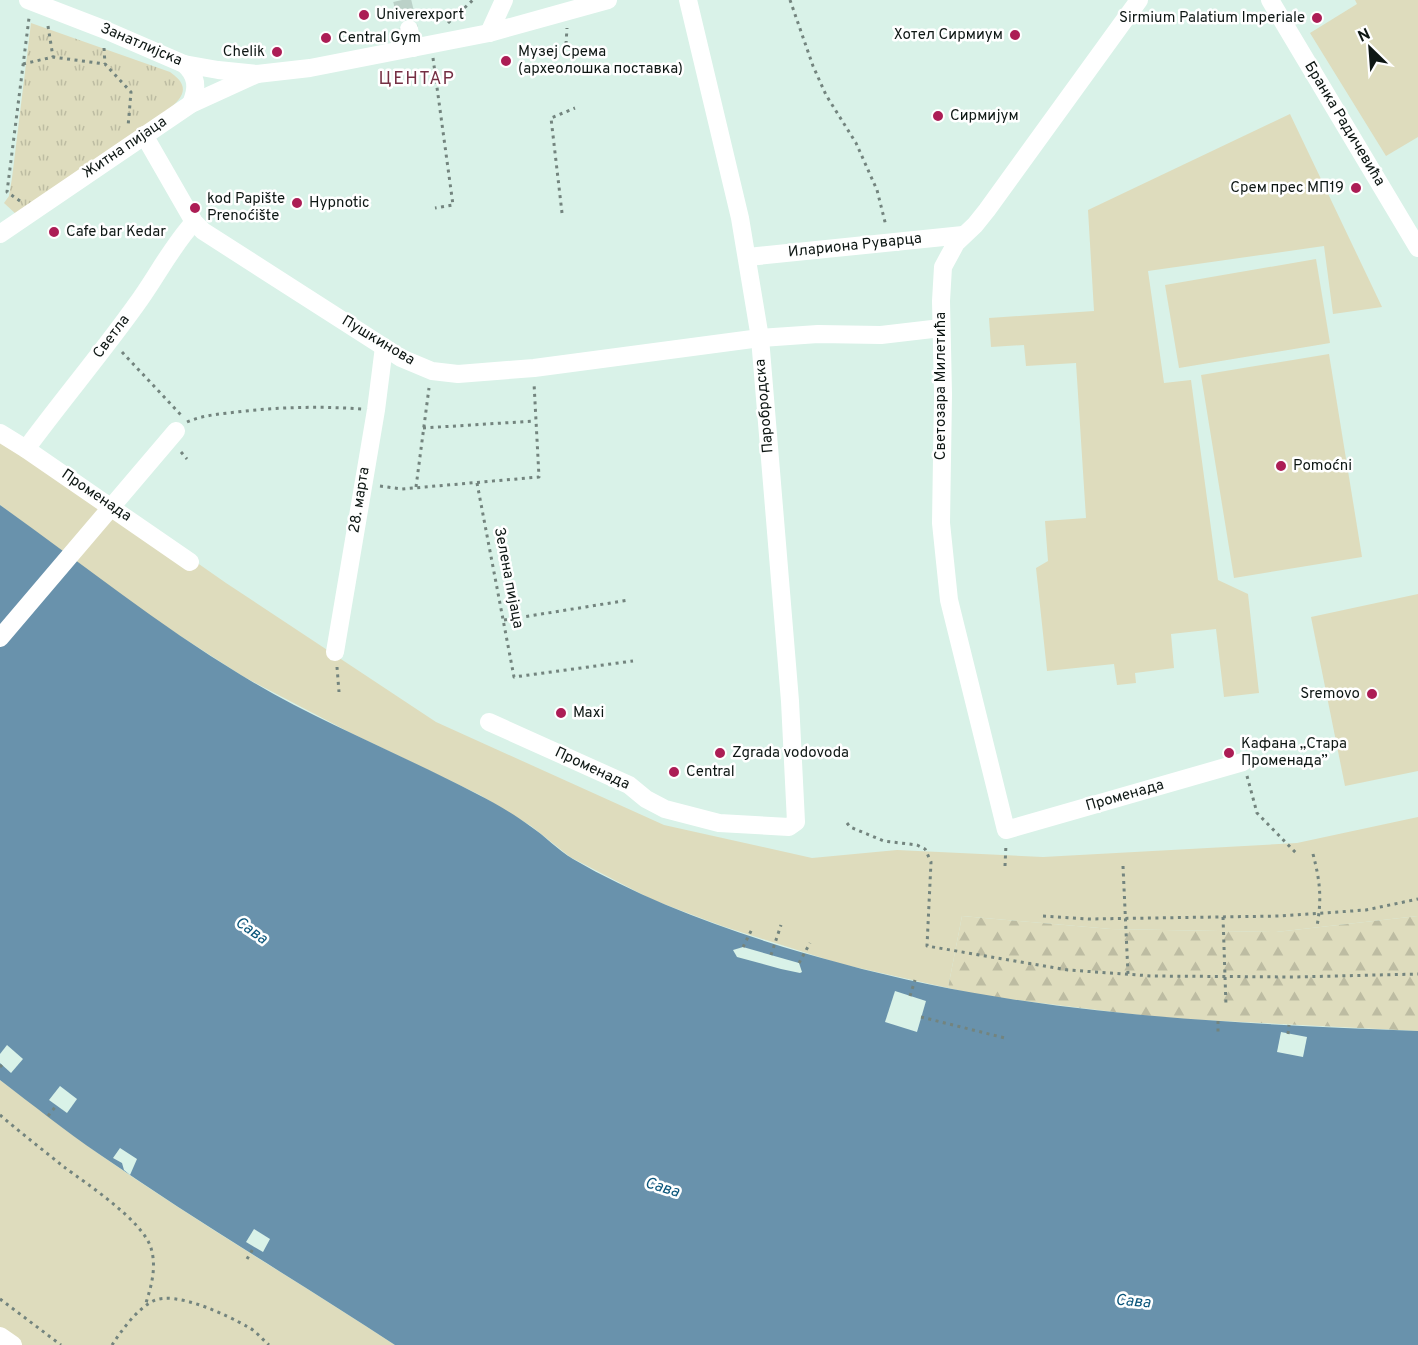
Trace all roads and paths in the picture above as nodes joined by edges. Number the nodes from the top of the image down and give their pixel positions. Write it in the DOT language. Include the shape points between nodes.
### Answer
graph roads {
  1 [pos="30,0"];
  2 [pos="473,0"];
  3 [pos="504,0"];
  4 [pos="608,0"];
  5 [pos="687,0"];
  6 [pos="790,0"];
  7 [pos="1139,0"];
  8 [pos="1270,0"];
  9 [pos="46,22"];
  10 [pos="409,29"];
  11 [pos="489,33"];
  12 [pos="429,41"];
  13 [pos="53,57"];
  14 [pos="184,63"];
  15 [pos="23,64"];
  16 [pos="257,74"];
  17 [pos="191,104"];
  18 [pos="575,108"];
  19 [pos="144,135"];
  20 [pos="127,146"];
  21 [pos="435,208"];
  22 [pos="34,212"];
  23 [pos="562,213"];
  24 [pos="194,222"];
  25 [pos="0,234"];
  26 [pos="963,235"];
  27 [pos="891,242"];
  28 [pos="1418,248"];
  29 [pos="748,257"];
  30 [pos="941,328"];
  31 [pos="760,338"];
  32 [pos="384,347"];
  33 [pos="119,349"];
  34 [pos="534,368"];
  35 [pos="432,371"];
  36 [pos="376,410"];
  37 [pos="536,421"];
  38 [pos="182,426"];
  39 [pos="423,429"];
  40 [pos="0,433"];
  41 [pos="26,449"];
  42 [pos="477,483"];
  43 [pos="363,484"];
  44 [pos="417,487"];
  45 [pos="190,562"];
  46 [pos="629,600"];
  47 [pos="504,620"];
  48 [pos="0,638"];
  49 [pos="335,652"];
  50 [pos="633,660"];
  51 [pos="339,692"];
  52 [pos="489,722"];
  53 [pos="1243,762"];
  54 [pos="796,819"];
  55 [pos="847,823"];
  56 [pos="1006,830"];
  57 [pos="1313,854"];
  58 [pos="1298,855"];
  59 [pos="1005,866"];
  60 [pos="1123,866"];
  61 [pos="1418,899"];
  62 [pos="1319,914"];
  63 [pos="1043,916"];
  64 [pos="1223,917"];
  65 [pos="1125,918"];
  66 [pos="781,925"];
  67 [pos="1317,926"];
  68 [pos="753,927"];
  69 [pos="810,943"];
  70 [pos="743,947"];
  71 [pos="771,955"];
  72 [pos="799,963"];
  73 [pos="1128,974"];
  74 [pos="1418,974"];
  75 [pos="1225,976"];
  76 [pos="915,980"];
  77 [pos="910,996"];
  78 [pos="1226,1006"];
  79 [pos="921,1017"];
  80 [pos="1218,1021"];
  81 [pos="1289,1025"];
  82 [pos="1218,1034"];
  83 [pos="1288,1034"];
  84 [pos="1005,1038"];
  85 [pos="56,1106"];
  86 [pos="0,1115"];
  87 [pos="48,1116"];
  88 [pos="254,1247"];
  89 [pos="247,1259"];
  90 [pos="0,1299"];
  91 [pos="145,1306"];
  92 [pos="0,1336"];
  93 [pos="14,1345"];
  94 [pos="60,1345"];
  95 [pos="112,1345"];
  96 [pos="269,1345"];
  1 -- 14 [label="street, Занатлијска"];
  1 -- 15 [label="path"];
  2 -- 12 [label="path"];
  3 -- 11 [label="street"];
  4 -- 11 [label="street"];
  5 -- 29 [label="street, Паробродска"];
  6 -- 27 [label="path" via="826,95 856,143 877,190"];
  7 -- 26 [label="street, Светозара Милетића" via="987,210"];
  8 -- 28 [label="street, Бранка Радичевића"];
  9 -- 13 [label="path"];
  10 -- 12 [label="street"];
  11 -- 12 [label="street"];
  12 -- 16 [label="street" via="310,68"];
  12 -- 21 [label="path" via="453,205"];
  13 -- 15 [label="path"];
  13 -- 20 [label="path" via="105,64 131,92"];
  14 -- 16 [label="street, Занатлијска"];
  14 -- 17 [label="street" via="193,72 196,86"];
  15 -- 22 [label="path" via="7,192"];
  16 -- 17 [label="street, Житна пијаца"];
  17 -- 19 [label="street, Житна пијаца"];
  18 -- 23 [label="path" via="551,118"];
  19 -- 20 [label="street, Житна пијаца"];
  19 -- 24 [label="street, Пушкинова"];
  20 -- 22 [label="street, Житна пијаца"];
  22 -- 25 [label="street, Житна пијаца"];
  24 -- 32 [label="street, Пушкинова"];
  24 -- 41 [label="street, Светла" via="112,338"];
  26 -- 27 [label="street, Илариона Руварца"];
  26 -- 30 [label="street, Светозара Милетића" via="943,267"];
  27 -- 29 [label="street, Илариона Руварца"];
  29 -- 31 [label="street, Паробродска"];
  30 -- 31 [label="street, Пушкинова" via="881,335"];
  30 -- 56 [label="street, Светозара Милетића" via="941,523 949,600"];
  31 -- 34 [label="street, Пушкинова"];
  31 -- 54 [label="street, Паробродска"];
  32 -- 35 [label="street, Пушкинова"];
  32 -- 36 [label="street, 28. марта"];
  33 -- 38 [label="path"];
  34 -- 35 [label="street, Пушкинова" via="458,374"];
  34 -- 37 [label="path"];
  35 -- 39 [label="path"];
  36 -- 38 [label="path" via="309,406 257,409 201,417"];
  36 -- 43 [label="street, 28. марта"];
  37 -- 39 [label="path"];
  37 -- 42 [label="path" via="539,477"];
  38 -- 48 [label="street"];
  39 -- 44 [label="path"];
  40 -- 41 [label="street, Променада"];
  41 -- 45 [label="street, Променада"];
  42 -- 44 [label="path"];
  42 -- 47 [label="path, Зелена пијаца"];
  43 -- 44 [label="path"];
  43 -- 49 [label="street, 28. марта"];
  46 -- 47 [label="path"];
  47 -- 50 [label="path, Зелена пијаца" via="514,677"];
  49 -- 51 [label="path"];
  52 -- 54 [label="street, Променада" via="629,785 665,809 719,823 789,827"];
  53 -- 56 [label="street, Променада"];
  53 -- 58 [label="path" via="1257,813"];
  55 -- 73 [label="path" via="884,841 925,849 931,862 927,946 1068,970"];
  56 -- 59 [label="path"];
  57 -- 62 [label="path" via="1320,885"];
  60 -- 65 [label="path"];
  61 -- 62 [label="path" via="1366,910"];
  62 -- 64 [label="path"];
  62 -- 67 [label="path"];
  63 -- 65 [label="path"];
  64 -- 65 [label="path"];
  64 -- 75 [label="path"];
  65 -- 73 [label="path"];
  66 -- 71 [label="path"];
  68 -- 70 [label="path"];
  69 -- 72 [label="path"];
  73 -- 75 [label="path"];
  74 -- 75 [label="path"];
  75 -- 78 [label="path"];
  76 -- 77 [label="path"];
  79 -- 84 [label="path"];
  80 -- 82 [label="path"];
  81 -- 83 [label="path"];
  85 -- 87 [label="path"];
  86 -- 91 [label="path" via="140,1229 150,1246 154,1267"];
  88 -- 89 [label="path"];
  90 -- 94 [label="path"];
  91 -- 95 [label="path"];
  91 -- 96 [label="path" via="155,1300 173,1298 250,1328"];
  92 -- 93 [label="street"];
}
